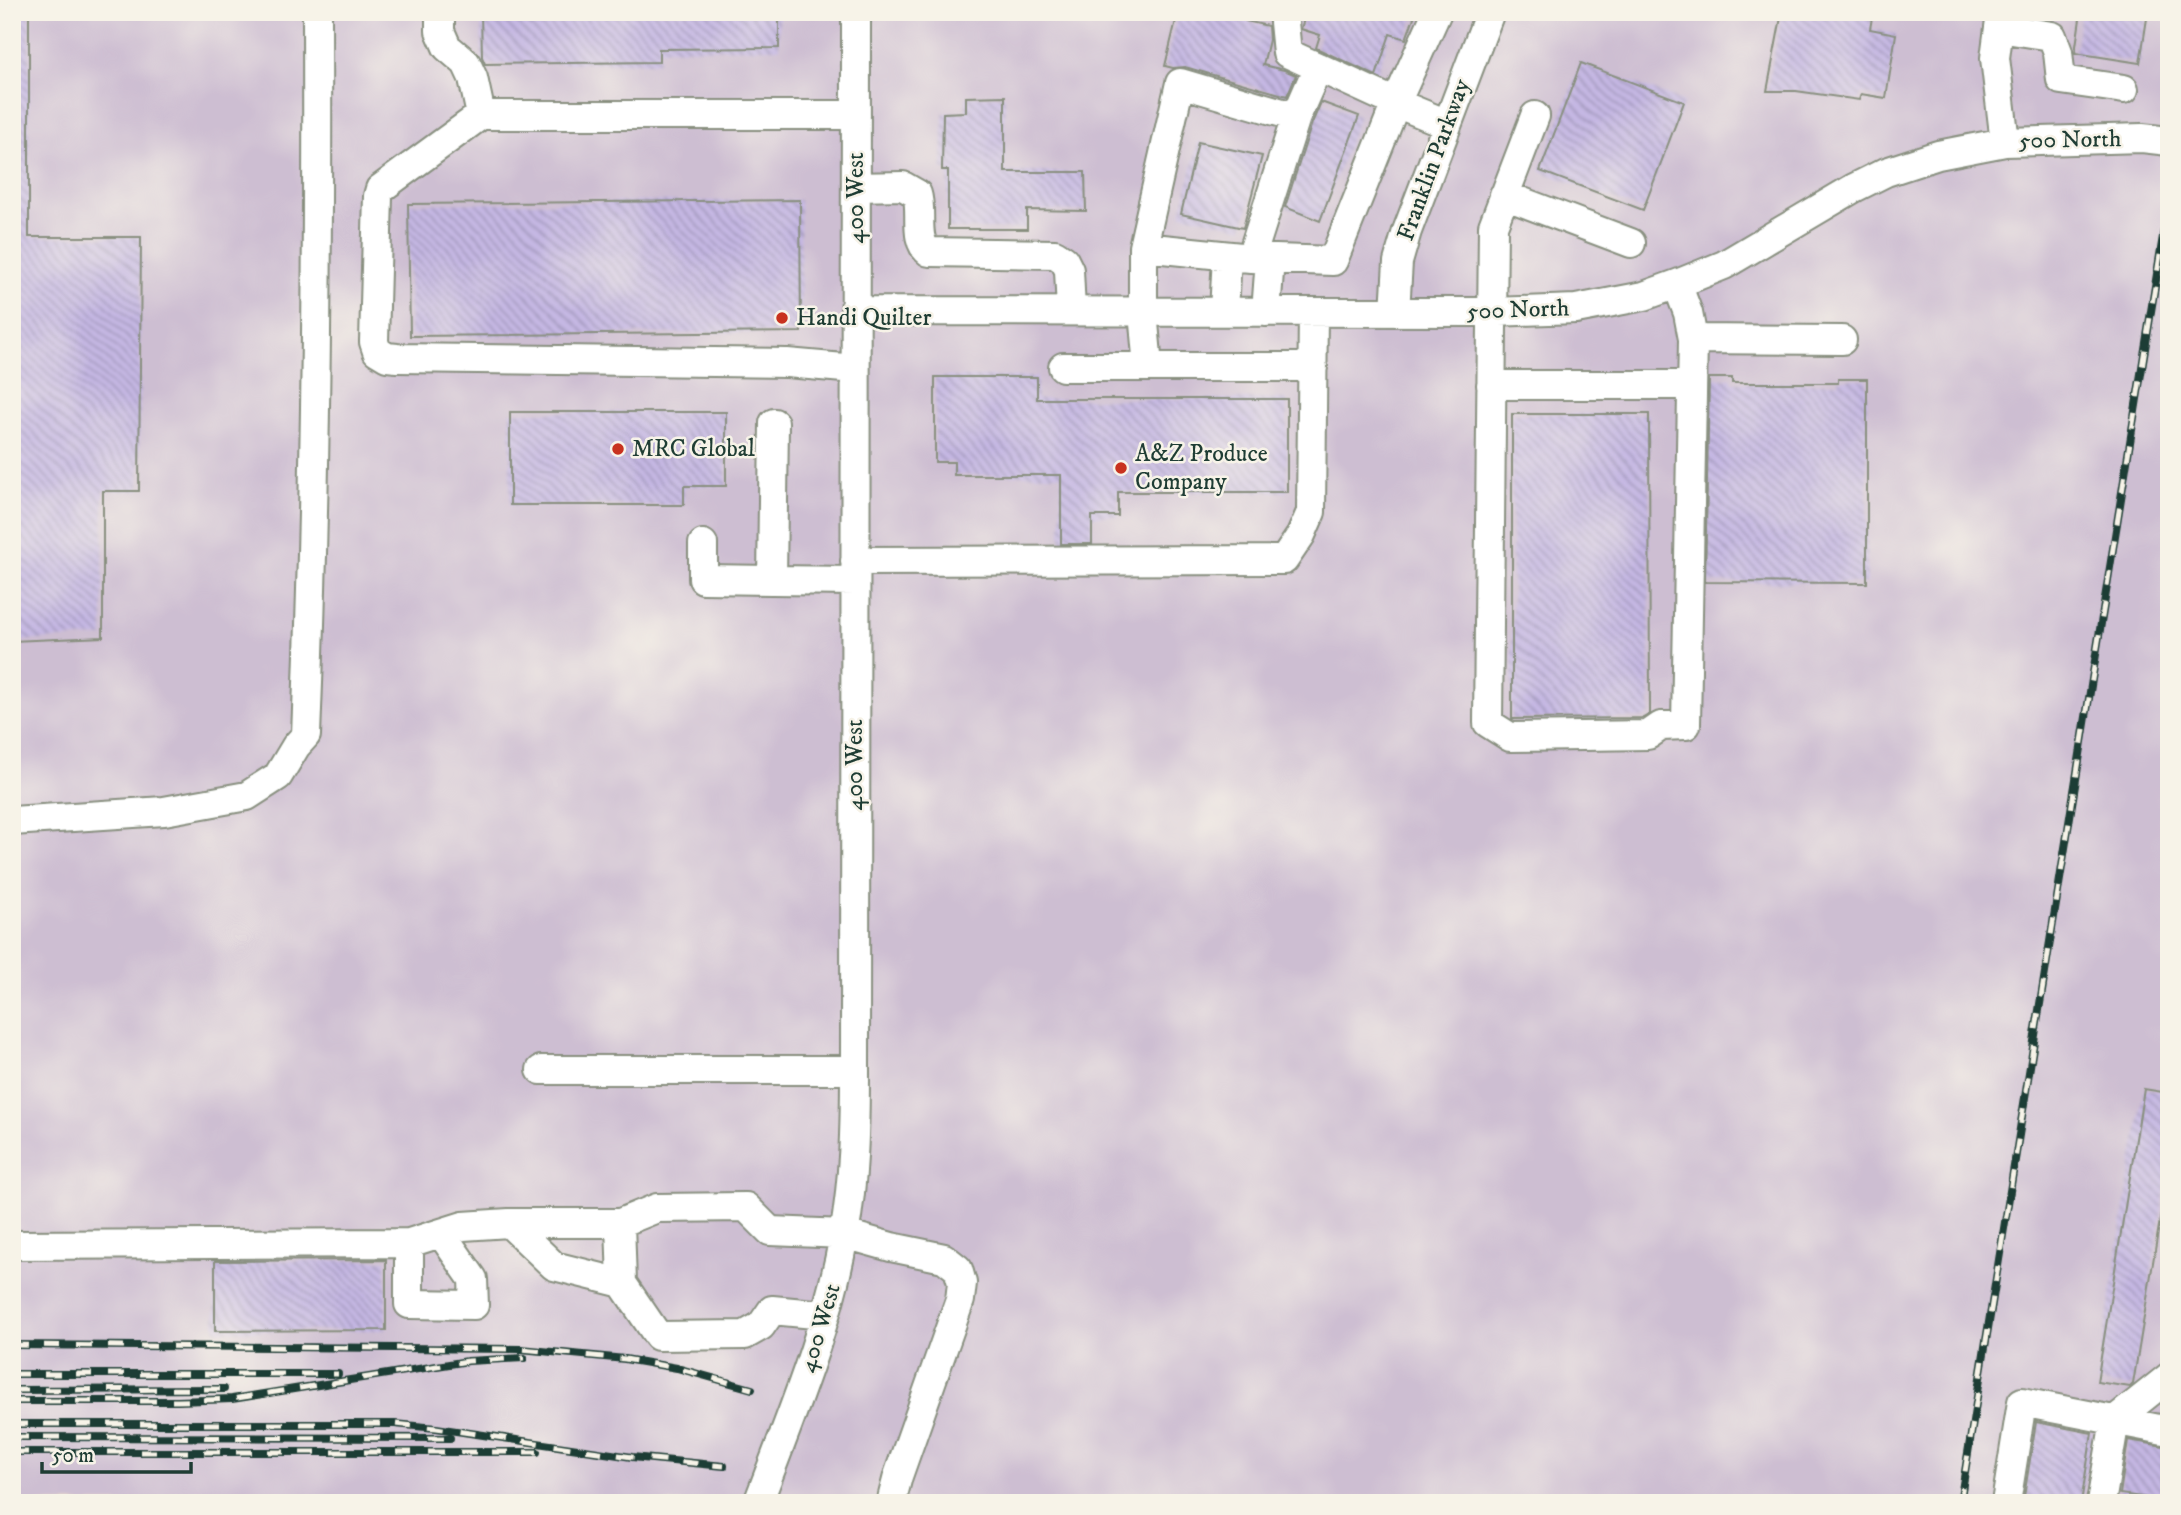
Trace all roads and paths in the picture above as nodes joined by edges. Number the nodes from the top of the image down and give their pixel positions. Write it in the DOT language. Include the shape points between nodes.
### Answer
graph roads {
  1 [pos="317,12"];
  2 [pos="440,12"];
  3 [pos="856,12"];
  4 [pos="1283,12"];
  5 [pos="1437,12"];
  6 [pos="1490,12"];
  7 [pos="2000,20"];
  8 [pos="2054,24"];
  9 [pos="1318,67"];
  10 [pos="2124,89"];
  11 [pos="1396,103"];
  12 [pos="481,115"];
  13 [pos="856,115"];
  14 [pos="1535,116"];
  15 [pos="1296,117"];
  16 [pos="1447,124"];
  17 [pos="2157,140"];
  18 [pos="2005,142"];
  19 [pos="856,187"];
  20 [pos="1504,195"];
  21 [pos="1631,243"];
  22 [pos="1143,247"];
  23 [pos="1249,257"];
  24 [pos="1677,284"];
  25 [pos="856,311"];
  26 [pos="1072,311"];
  27 [pos="1224,311"];
  28 [pos="1143,312"];
  29 [pos="1266,312"];
  30 [pos="1313,312"];
  31 [pos="1395,312"];
  32 [pos="1493,312"];
  33 [pos="1693,339"];
  34 [pos="1842,340"];
  35 [pos="1063,366"];
  36 [pos="1148,366"];
  37 [pos="1313,366"];
  38 [pos="856,369"];
  39 [pos="1491,385"];
  40 [pos="1692,385"];
  41 [pos="774,423"];
  42 [pos="703,544"];
  43 [pos="855,571"];
  44 [pos="772,580"];
  45 [pos="12,821"];
  46 [pos="541,1070"];
  47 [pos="855,1070"];
  48 [pos="509,1223"];
  49 [pos="620,1223"];
  50 [pos="441,1233"];
  51 [pos="845,1234"];
  52 [pos="409,1243"];
  53 [pos="12,1245"];
  54 [pos="622,1283"];
  55 [pos="825,1315"];
  56 [pos="2169,1377"];
  57 [pos="2115,1420"];
  58 [pos="2169,1431"];
  59 [pos="758,1503"];
  60 [pos="891,1503"];
  61 [pos="2006,1503"];
  62 [pos="2101,1503"];
  1 -- 45 [label="street" via="313,559 306,735 278,776 247,796 164,811"];
  2 -- 12 [label="street" via="440,31 447,47 466,63"];
  3 -- 13 [label="street, 400 West"];
  4 -- 9 [label="street" via="1287,53"];
  5 -- 11 [label="street"];
  6 -- 16 [label="street, Franklin Parkway"];
  7 -- 8 [label="street"];
  7 -- 18 [label="street" via="1995,58"];
  8 -- 10 [label="street" via="2061,80"];
  9 -- 11 [label="street"];
  9 -- 15 [label="street"];
  11 -- 16 [label="street"];
  11 -- 23 [label="street" via="1333,261"];
  12 -- 13 [label="street"];
  12 -- 38 [label="street" via="380,189 377,351 397,358 787,363"];
  13 -- 19 [label="street, 400 West"];
  14 -- 20 [label="street"];
  15 -- 22 [label="street" via="1180,83"];
  15 -- 23 [label="street"];
  16 -- 31 [label="street, Franklin Parkway" via="1402,248"];
  17 -- 18 [label="street, 500 North"];
  18 -- 24 [label="street, 500 North" via="1938,155 1886,172 1724,265"];
  19 -- 25 [label="street, 400 West"];
  19 -- 26 [label="street" via="903,186 917,194 921,242 929,252 1055,254 1069,271"];
  20 -- 21 [label="street"];
  20 -- 32 [label="street" via="1493,226"];
  22 -- 23 [label="street"];
  22 -- 28 [label="street"];
  23 -- 27 [label="street"];
  23 -- 29 [label="street"];
  24 -- 32 [label="street, 500 North" via="1644,296 1576,309"];
  24 -- 33 [label="street"];
  25 -- 26 [label="street, 500 North"];
  25 -- 38 [label="street, 400 West"];
  26 -- 28 [label="street, 500 North"];
  27 -- 28 [label="street, 500 North"];
  27 -- 29 [label="street, 500 North"];
  28 -- 36 [label="street"];
  29 -- 30 [label="street, 500 North"];
  30 -- 31 [label="street, 500 North"];
  30 -- 37 [label="street"];
  31 -- 32 [label="street, 500 North"];
  32 -- 39 [label="street"];
  33 -- 34 [label="street"];
  33 -- 40 [label="street"];
  35 -- 36 [label="street"];
  36 -- 37 [label="street"];
  37 -- 43 [label="street" via="1311,512 1284,560"];
  38 -- 43 [label="street, 400 West"];
  39 -- 40 [label="street"];
  39 -- 40 [label="street" via="1488,723 1510,737 1648,735 1661,726 1686,725"];
  41 -- 44 [label="street"];
  42 -- 44 [label="street" via="703,579"];
  43 -- 44 [label="street"];
  43 -- 47 [label="street, 400 West"];
  46 -- 47 [label="street"];
  47 -- 51 [label="street, 400 West"];
  48 -- 49 [label="street"];
  48 -- 50 [label="street" via="463,1226"];
  48 -- 54 [label="street" via="554,1266"];
  49 -- 51 [label="street" via="657,1208 746,1207 770,1231"];
  49 -- 54 [label="street"];
  50 -- 52 [label="street"];
  50 -- 52 [label="street" via="473,1279 474,1305 409,1304"];
  51 -- 55 [label="street, 400 West"];
  51 -- 60 [label="street" via="944,1258 958,1269 962,1283"];
  52 -- 53 [label="street"];
  54 -- 55 [label="street" via="658,1336 745,1335 761,1326 772,1310"];
  55 -- 59 [label="street, 400 West"];
  56 -- 57 [label="street"];
  57 -- 58 [label="street"];
  57 -- 61 [label="street" via="2022,1402"];
  57 -- 62 [label="street"];
}
